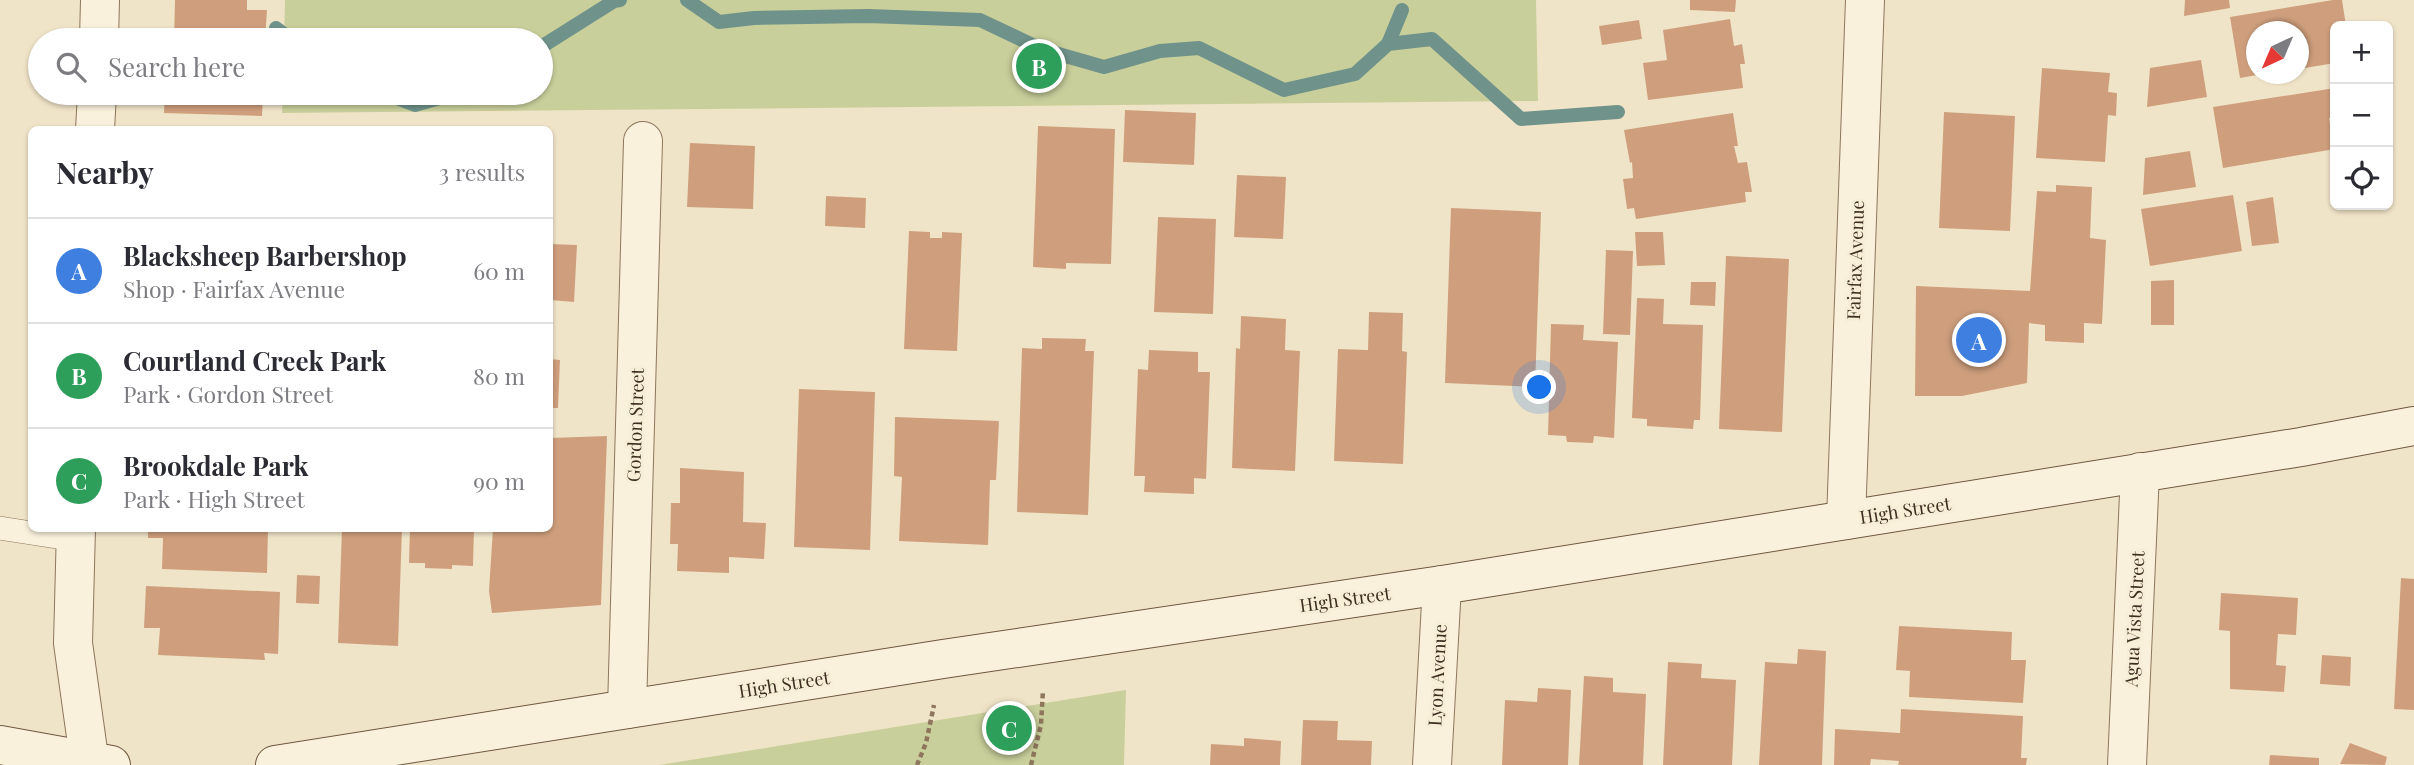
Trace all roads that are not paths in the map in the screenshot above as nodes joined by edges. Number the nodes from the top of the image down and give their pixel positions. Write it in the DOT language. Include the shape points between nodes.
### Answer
graph roads {
  1 [pos="100,0"];
  2 [pos="1865,0"];
  3 [pos="99,28"];
  4 [pos="96,105"];
  5 [pos="95,126"];
  6 [pos="643,141"];
  7 [pos="2414,426"];
  8 [pos="2140,472"];
  9 [pos="1846,520"];
  10 [pos="0,528"];
  11 [pos="28,530"];
  12 [pos="51,532"];
  13 [pos="76,534"];
  14 [pos="1442,585"];
  15 [pos="627,709"];
  16 [pos="0,745"];
  17 [pos="97,764"];
  18 [pos="275,765"];
  19 [pos="1432,765"];
  20 [pos="2127,765"];
  1 -- 3 [label="main road"];
  2 -- 9 [label="main road, Fairfax Avenue"];
  4 -- 5 [label="main road"];
  6 -- 15 [label="main road, Gordon Street"];
  7 -- 8 [label="main road, High Street"];
  8 -- 9 [label="main road, High Street"];
  8 -- 20 [label="main road, Agua Vista Street"];
  9 -- 14 [label="main road, High Street"];
  10 -- 11 [label="lane"];
  12 -- 13 [label="lane"];
  13 -- 17 [label="main road" via="73,643"];
  14 -- 15 [label="main road, High Street"];
  14 -- 19 [label="main road, Lyon Avenue"];
  15 -- 18 [label="main road, High Street"];
  16 -- 17 [label="main road"];
}
